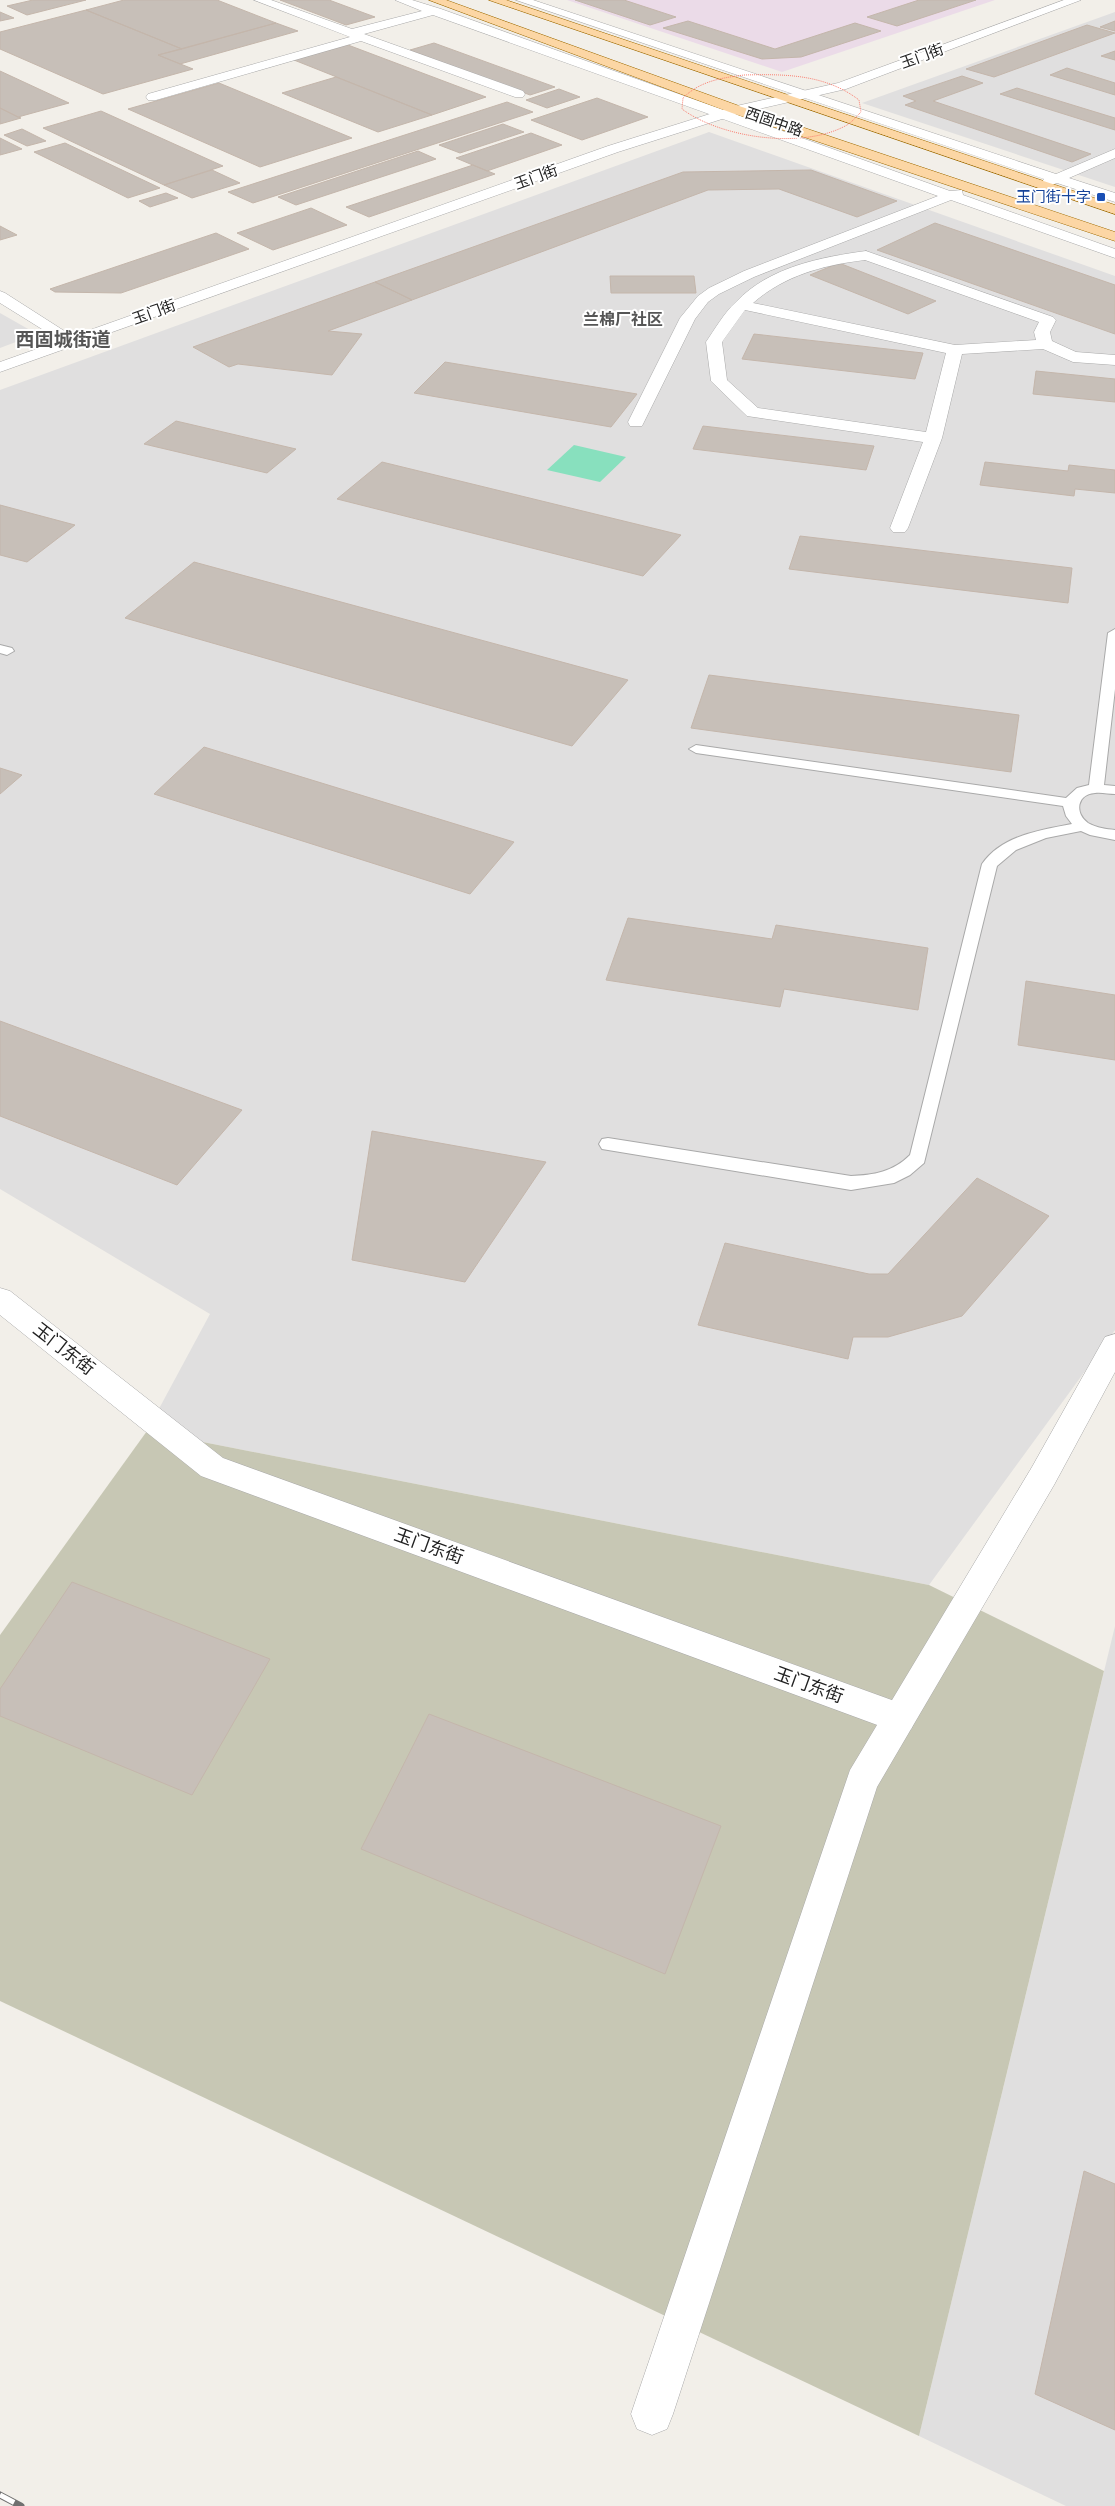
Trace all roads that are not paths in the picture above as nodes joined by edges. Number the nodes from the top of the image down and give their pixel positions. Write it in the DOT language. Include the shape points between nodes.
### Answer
graph roads {
  1 [pos="260,0"];
  2 [pos="401,0"];
  3 [pos="495,0"];
  4 [pos="522,0"];
  5 [pos="1075,0"];
  6 [pos="434,6"];
  7 [pos="357,35"];
  8 [pos="519,94"];
  9 [pos="809,94"];
  10 [pos="152,97"];
  11 [pos="787,100"];
  12 [pos="737,110"];
  13 [pos="720,114"];
  14 [pos="1115,153"];
  15 [pos="1057,178"];
  16 [pos="1041,185"];
  17 [pos="970,188"];
  18 [pos="950,196"];
  19 [pos="1115,198"];
  20 [pos="1115,210"];
  21 [pos="1115,237"];
  22 [pos="1115,254"];
  23 [pos="0,296"];
  24 [pos="742,305"];
  25 [pos="72,342"];
  26 [pos="1044,344"];
  27 [pos="955,350"];
  28 [pos="1115,360"];
  29 [pos="0,367"];
  30 [pos="636,422"];
  31 [pos="933,438"];
  32 [pos="900,528"];
  33 [pos="1115,633"];
  34 [pos="696,749"];
  35 [pos="1096,788"];
  36 [pos="1115,790"];
  37 [pos="1070,802"];
  38 [pos="1082,826"];
  39 [pos="1115,834"];
  40 [pos="608,1144"];
  41 [pos="0,1299"];
  42 [pos="1115,1344"];
  43 [pos="899,1718"];
  44 [pos="652,2414"];
  1 -- 7 [label="street"];
  2 -- 6 [label="street"];
  3 -- 11 [label="main road, 西固中路"];
  4 -- 9 [label="street"];
  5 -- 9 [label="street, 玉门街" via="842,86"];
  6 -- 7 [label="street"];
  6 -- 12 [label="main road, 西固中路" via="453,6"];
  6 -- 13 [label="street"];
  7 -- 8 [label="street"];
  7 -- 10 [label="street"];
  9 -- 11 [label="street, 玉门街"];
  9 -- 15 [label="street"];
  11 -- 12 [label="street, 玉门街"];
  11 -- 16 [label="main road, 西固中路"];
  12 -- 13 [label="street, 玉门街"];
  12 -- 17 [label="main road, 西固中路"];
  13 -- 18 [label="street"];
  13 -- 25 [label="street, 玉门街"];
  14 -- 15 [label="street"];
  15 -- 16 [label="street"];
  15 -- 19 [label="street"];
  16 -- 20 [label="main road, 西固中路"];
  17 -- 18 [label="street"];
  17 -- 21 [label="main road, 西固中路"];
  18 -- 22 [label="street"];
  18 -- 30 [label="street" via="748,274 714,291 688,318"];
  23 -- 25 [label="street"];
  24 -- 26 [label="street" via="774,279 836,258 866,255 1048,320 1042,332"];
  24 -- 27 [label="street"];
  24 -- 31 [label="street" via="714,342 718,380 753,412"];
  25 -- 29 [label="street, 玉门街"];
  26 -- 27 [label="street"];
  26 -- 28 [label="street" via="1073,357"];
  27 -- 31 [label="street"];
  31 -- 32 [label="street"];
  33 -- 35 [label="lane"];
  34 -- 37 [label="lane"];
  35 -- 36 [label="lane"];
  35 -- 37 [label="lane" via="1074,796"];
  37 -- 38 [label="lane" via="1069,810"];
  38 -- 39 [label="lane"];
  38 -- 40 [label="lane" via="1020,840 1002,850 990,864 918,1158 907,1170 872,1183 852,1183"];
  41 -- 43 [label="street, 玉门东街" via="212,1467"];
  42 -- 43 [label="street" via="1043,1476"];
  43 -- 44 [label="street" via="862,1781"];
}
